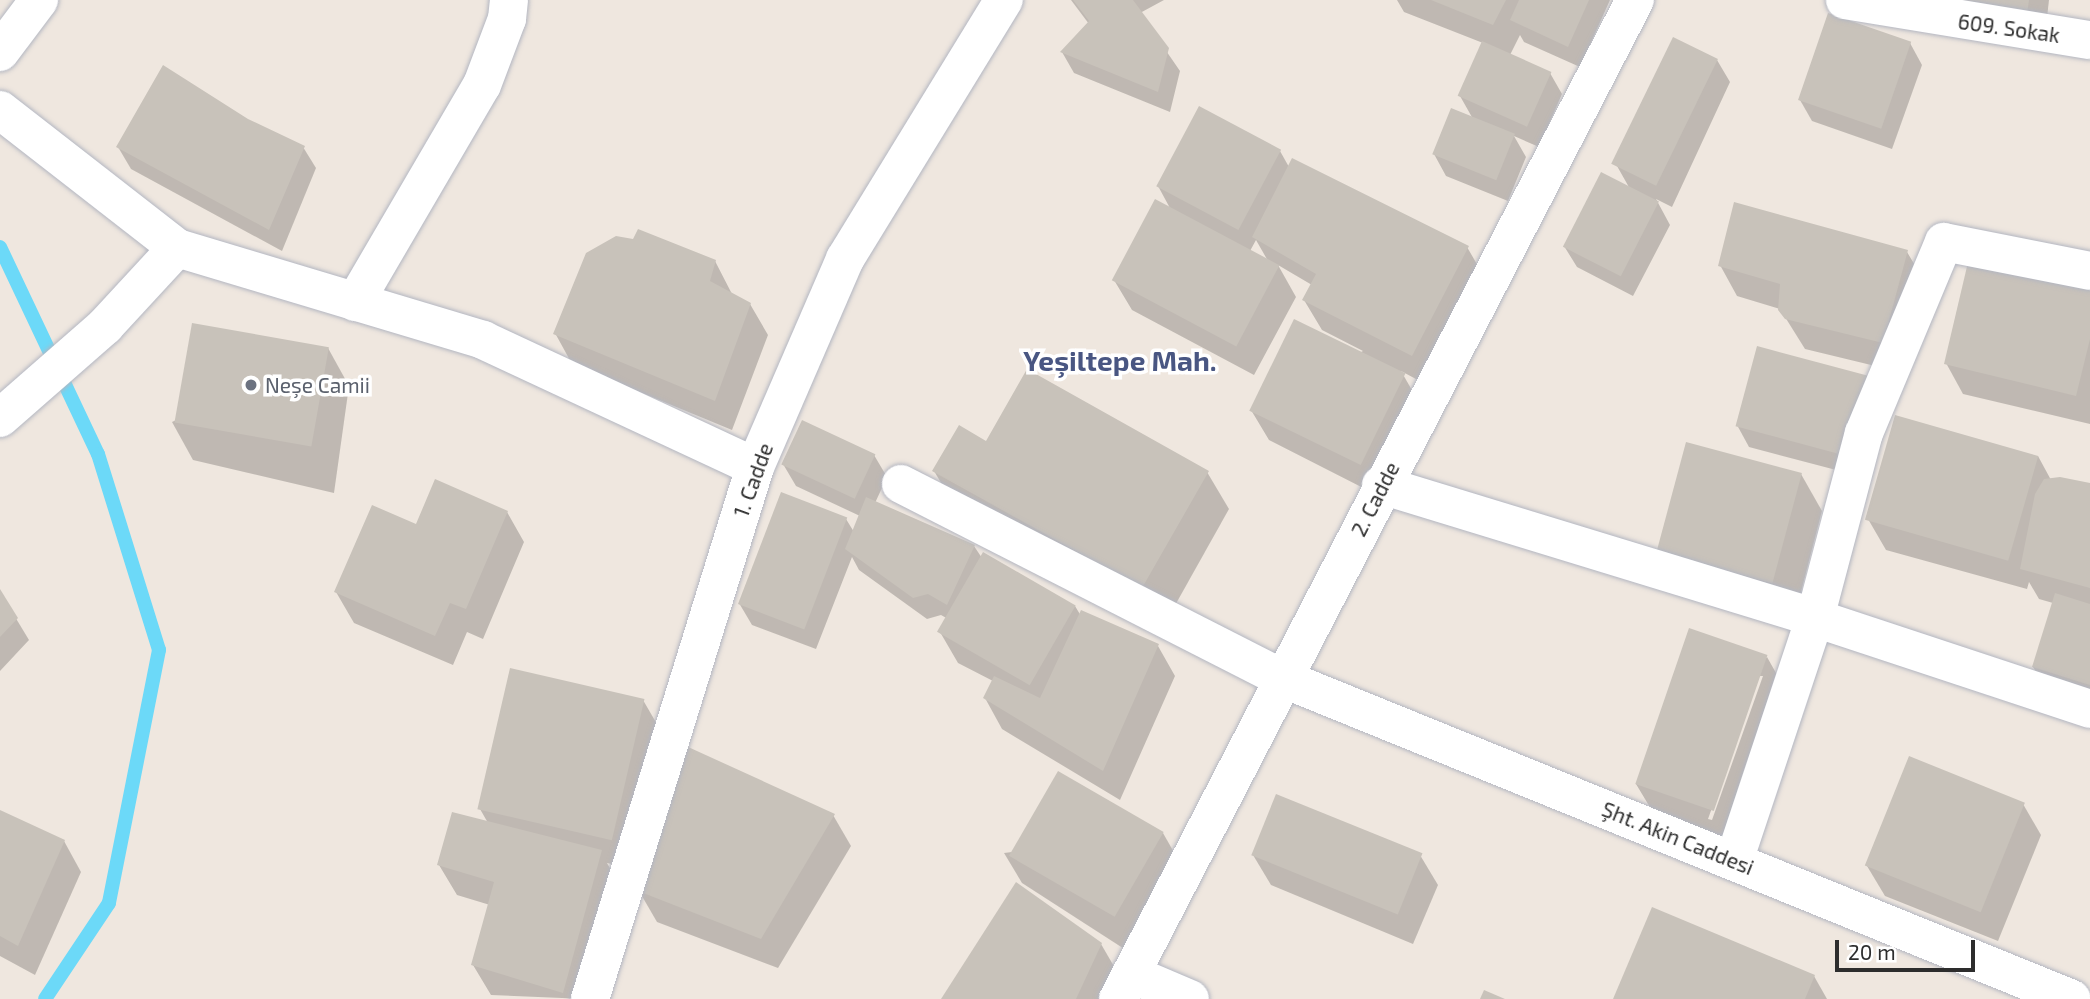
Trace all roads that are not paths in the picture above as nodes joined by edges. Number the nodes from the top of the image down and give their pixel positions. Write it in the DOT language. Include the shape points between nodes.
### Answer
graph roads {
  1 [pos="39,0"];
  2 [pos="509,0"];
  3 [pos="1004,0"];
  4 [pos="1635,0"];
  5 [pos="1845,0"];
  6 [pos="2090,40"];
  7 [pos="0,52"];
  8 [pos="0,110"];
  9 [pos="177,248"];
  10 [pos="2090,271"];
  11 [pos="355,302"];
  12 [pos="1,415"];
  13 [pos="755,467"];
  14 [pos="901,484"];
  15 [pos="1381,485"];
  16 [pos="1815,618"];
  17 [pos="1284,679"];
  18 [pos="2090,709"];
  19 [pos="1734,861"];
  20 [pos="1125,986"];
  21 [pos="590,999"];
  22 [pos="1190,999"];
  23 [pos="2072,999"];
  1 -- 7 [label="street"];
  2 -- 11 [label="street" via="507,19 482,85"];
  3 -- 13 [label="street, 1. Cadde" via="845,259"];
  4 -- 15 [label="street, 2. Cadde"];
  5 -- 6 [label="street, 609. Sokak"];
  8 -- 9 [label="street"];
  9 -- 11 [label="street"];
  9 -- 12 [label="street" via="105,326"];
  10 -- 16 [label="street" via="1944,242 1864,433"];
  11 -- 13 [label="street" via="483,340"];
  13 -- 21 [label="street, 1. Cadde"];
  14 -- 17 [label="street, Şht. Akin Caddesi"];
  15 -- 16 [label="street"];
  15 -- 17 [label="street, 2. Cadde"];
  16 -- 18 [label="street"];
  16 -- 19 [label="street"];
  17 -- 19 [label="street, Şht. Akin Caddesi"];
  17 -- 20 [label="street, 2. Cadde"];
  19 -- 23 [label="street, Şht. Akin Caddesi"];
  20 -- 22 [label="street"];
}
